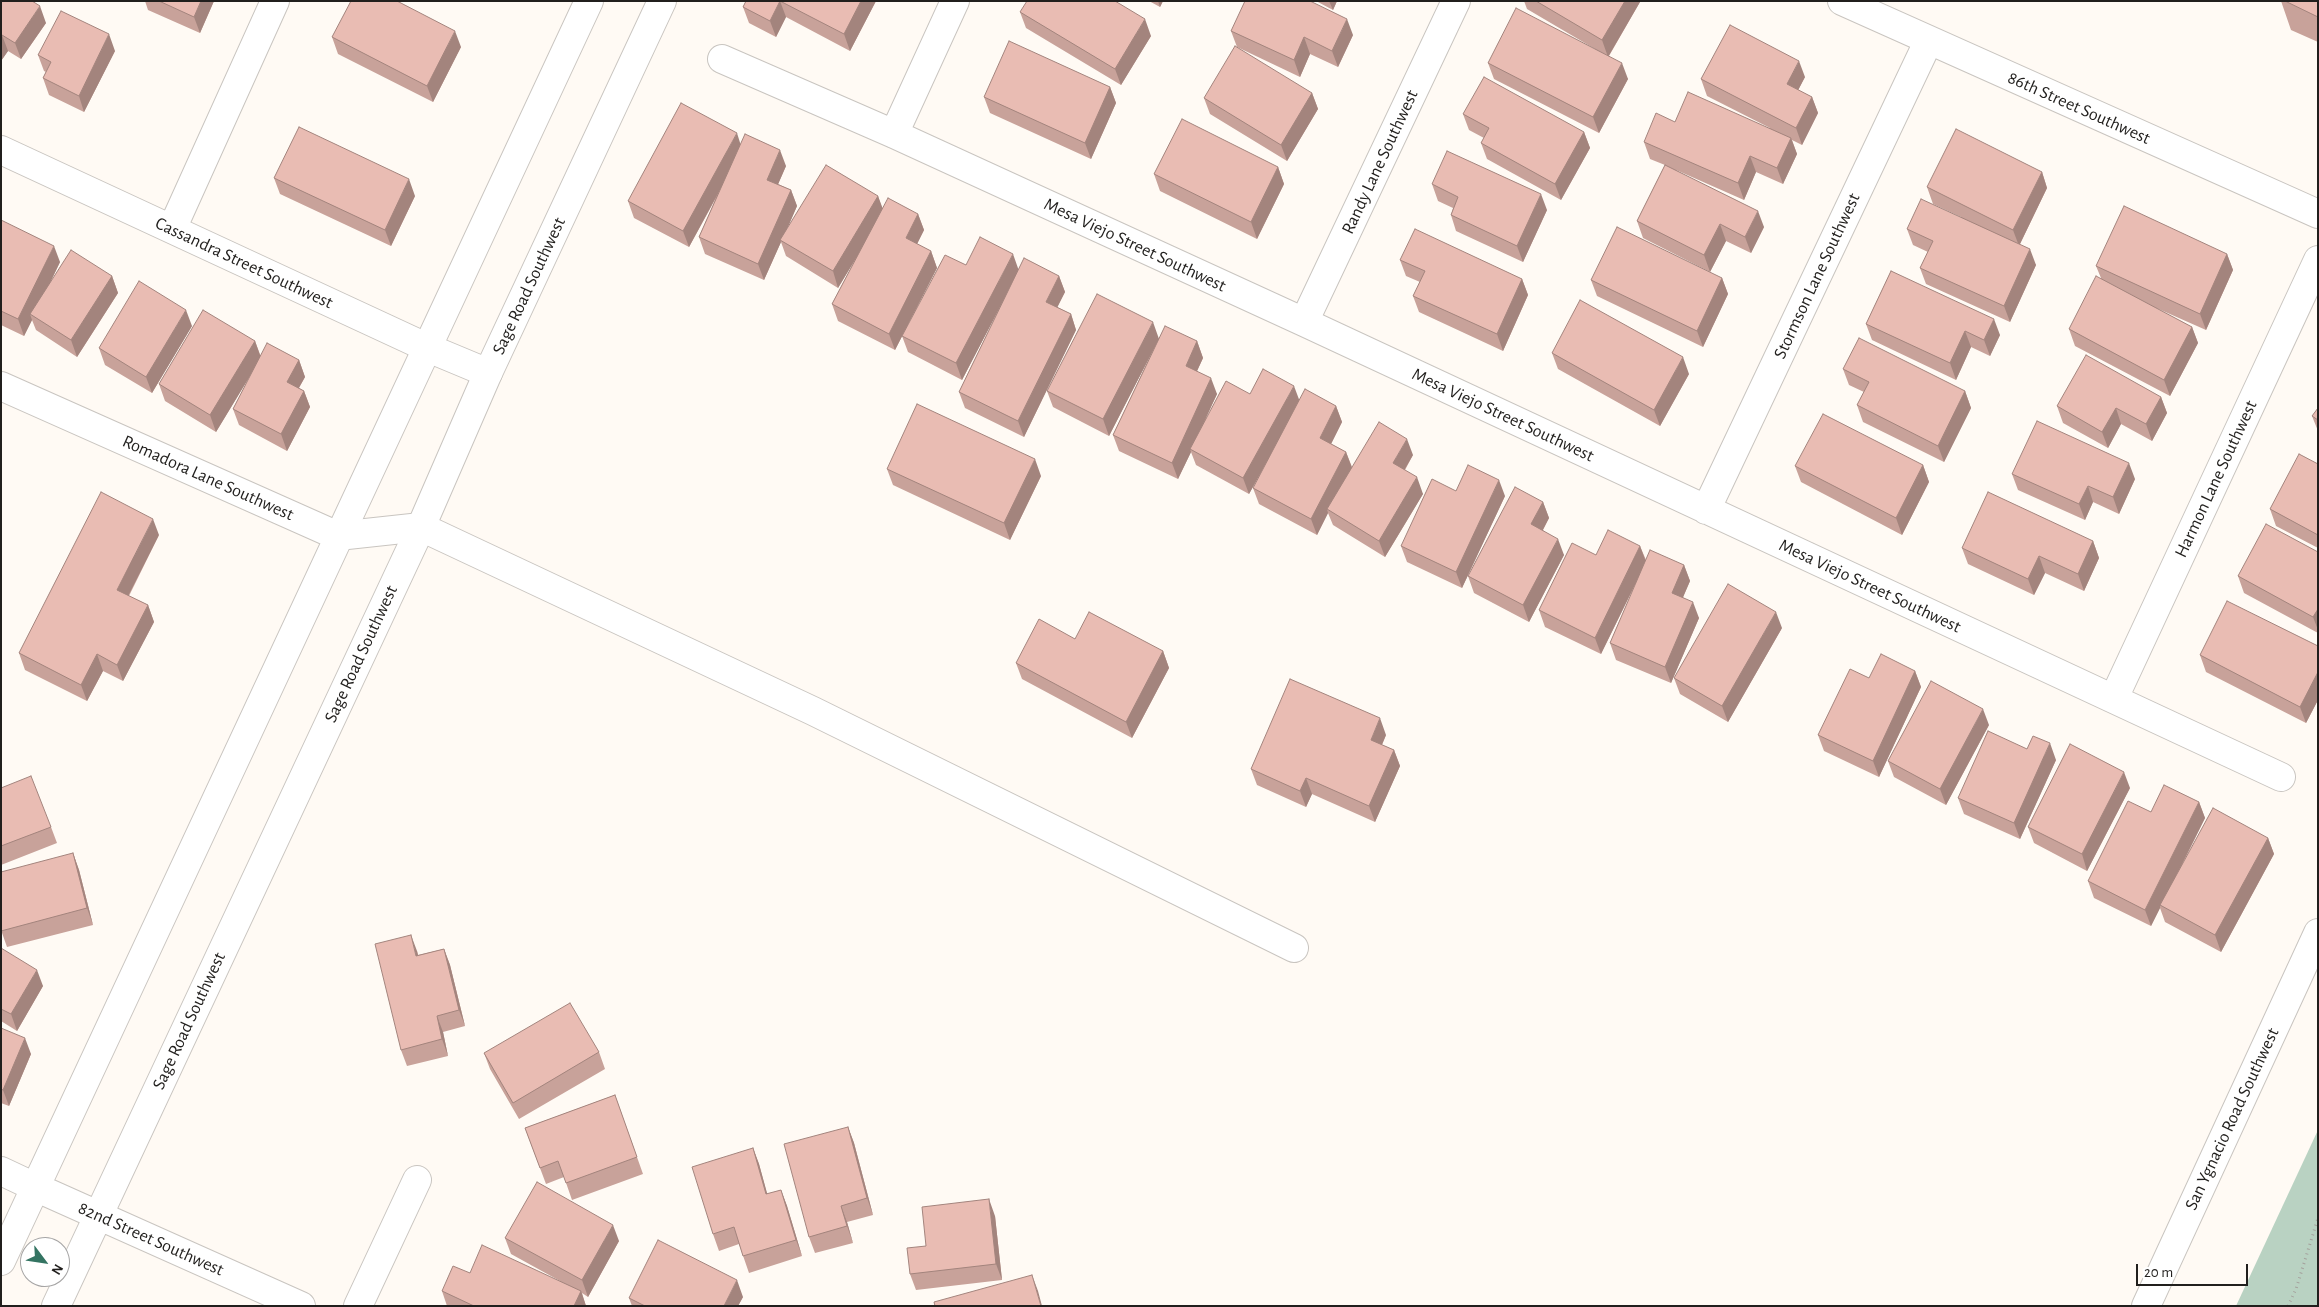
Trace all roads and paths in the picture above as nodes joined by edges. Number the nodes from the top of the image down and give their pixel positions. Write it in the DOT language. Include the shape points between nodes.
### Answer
graph roads {
  1 [pos="275,1"];
  2 [pos="589,1"];
  3 [pos="662,1"];
  4 [pos="955,1"];
  5 [pos="1456,1"];
  6 [pos="1842,1"];
  7 [pos="1928,42"];
  8 [pos="722,59"];
  9 [pos="894,134"];
  10 [pos="1,150"];
  11 [pos="2318,214"];
  12 [pos="172,229"];
  13 [pos="2318,260"];
  14 [pos="1304,322"];
  15 [pos="428,348"];
  16 [pos="488,374"];
  17 [pos="1,386"];
  18 [pos="1706,510"];
  19 [pos="421,527"];
  20 [pos="338,536"];
  21 [pos="2114,698"];
  22 [pos="2282,777"];
  23 [pos="2318,933"];
  24 [pos="1294,948"];
  25 [pos="1,1172"];
  26 [pos="417,1180"];
  27 [pos="36,1187"];
  28 [pos="98,1216"];
  29 [pos="2318,1218"];
  30 [pos="1,1261"];
  31 [pos="56,1306"];
  32 [pos="301,1306"];
  33 [pos="358,1306"];
  34 [pos="2146,1306"];
  35 [pos="2288,1306"];
  1 -- 12 [label="street"];
  2 -- 15 [label="street"];
  3 -- 16 [label="street, Sage Road Southwest"];
  4 -- 9 [label="street"];
  5 -- 14 [label="street, Randy Lane Southwest"];
  6 -- 7 [label="street, 86th Street Southwest"];
  7 -- 11 [label="street, 86th Street Southwest"];
  7 -- 18 [label="street, Stormson Lane Southwest"];
  8 -- 9 [label="street, Mesa Viejo Street Southwest"];
  9 -- 14 [label="street, Mesa Viejo Street Southwest"];
  10 -- 12 [label="street, Cassandra Street Southwest"];
  12 -- 15 [label="street, Cassandra Street Southwest"];
  13 -- 21 [label="street, Harmon Lane Southwest"];
  14 -- 18 [label="street, Mesa Viejo Street Southwest"];
  15 -- 16 [label="street, Cassandra Street Southwest"];
  15 -- 20 [label="street"];
  16 -- 19 [label="street, Sage Road Southwest"];
  17 -- 20 [label="street, Romadora Lane Southwest"];
  18 -- 21 [label="street, Mesa Viejo Street Southwest"];
  19 -- 20 [label="street"];
  19 -- 24 [label="street" via="813,710"];
  19 -- 28 [label="street, Sage Road Southwest"];
  20 -- 27 [label="street"];
  21 -- 22 [label="street, Mesa Viejo Street Southwest"];
  23 -- 34 [label="street, San Ygnacio Road Southwest"];
  25 -- 27 [label="street, 82nd Street Southwest"];
  26 -- 33 [label="street"];
  27 -- 28 [label="street, 82nd Street Southwest"];
  27 -- 30 [label="street"];
  28 -- 31 [label="street, Sage Road Southwest"];
  28 -- 32 [label="street, 82nd Street Southwest"];
  29 -- 35 [label="path"];
}
